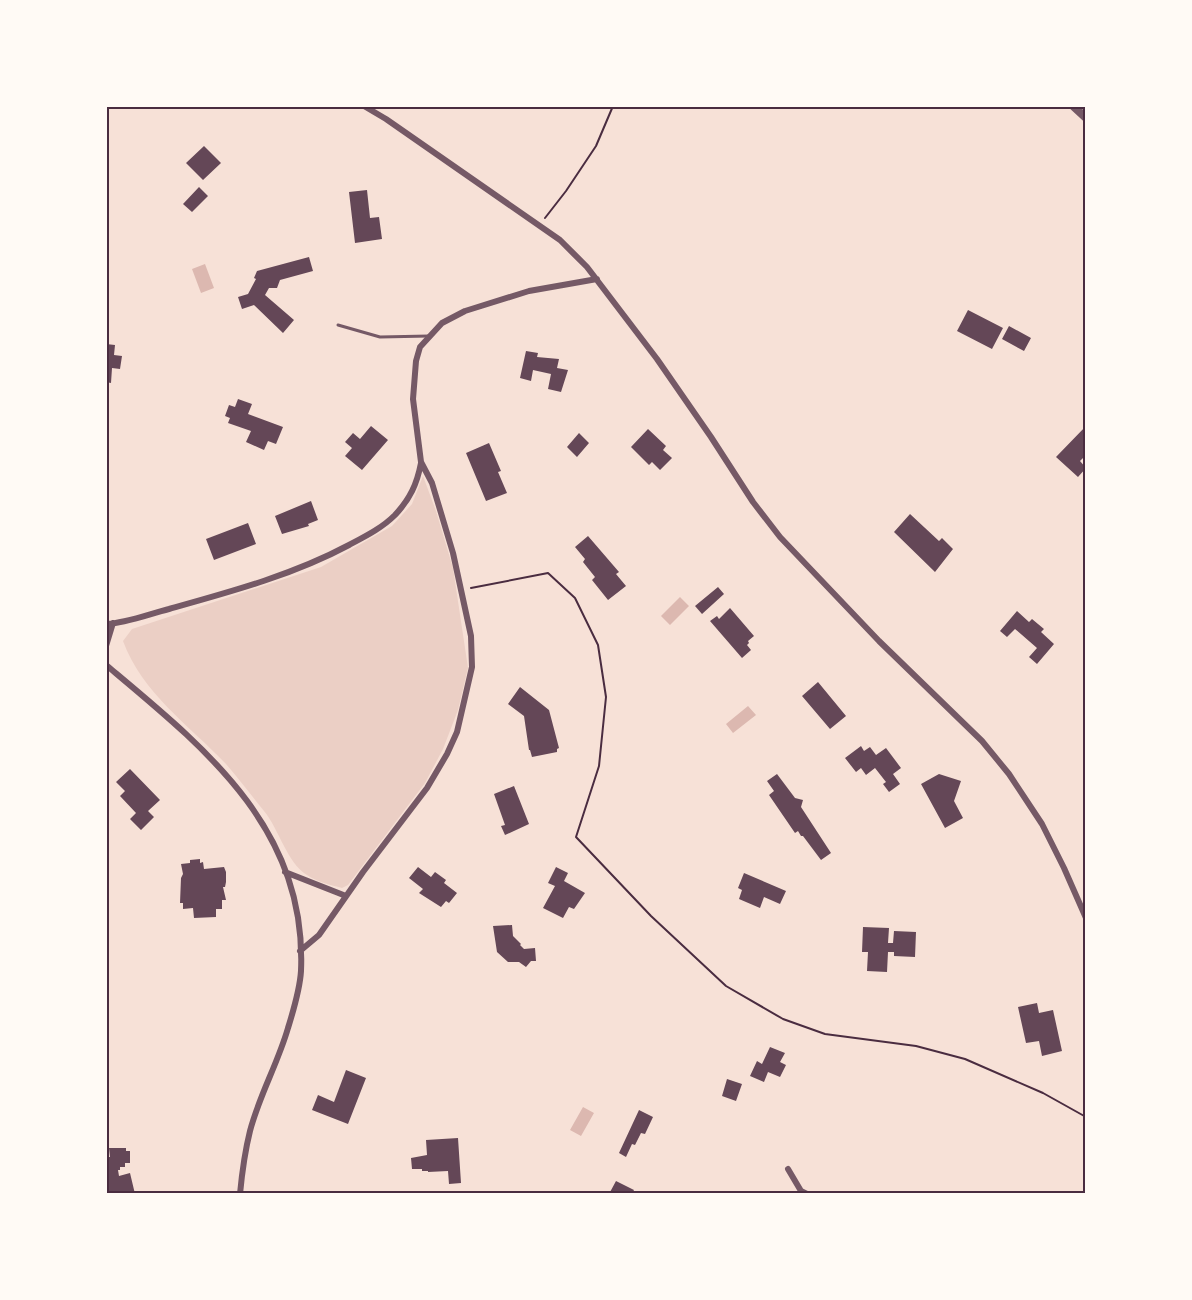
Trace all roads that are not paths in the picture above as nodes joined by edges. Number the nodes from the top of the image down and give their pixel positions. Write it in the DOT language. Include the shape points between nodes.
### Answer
graph roads {
  1 [pos="364,106"];
  2 [pos="1073,106"];
  3 [pos="1086,118"];
  4 [pos="597,279"];
  5 [pos="338,325"];
  6 [pos="429,336"];
  7 [pos="421,462"];
  8 [pos="110,624"];
  9 [pos="106,646"];
  10 [pos="106,665"];
  11 [pos="285,872"];
  12 [pos="346,896"];
  13 [pos="1086,918"];
  14 [pos="300,951"];
  15 [pos="788,1169"];
  16 [pos="240,1194"];
  17 [pos="807,1194"];
  1 -- 4 [label="street" via="560,240"];
  2 -- 3 [label="street"];
  4 -- 6 [label="street" via="529,291 465,311 442,323"];
  4 -- 13 [label="street" via="780,537 982,741 1009,774 1042,824"];
  5 -- 6 [label="lane" via="380,337"];
  6 -- 7 [label="street" via="420,347 416,362 413,399"];
  7 -- 8 [label="street" via="409,499 374,531 348,545 254,584"];
  7 -- 12 [label="street" via="453,553 471,636 472,667 457,732 447,754 427,788"];
  8 -- 9 [label="street"];
  10 -- 11 [label="street" via="167,715 232,781 277,847"];
  11 -- 12 [label="street"];
  11 -- 14 [label="street" via="297,906"];
  12 -- 14 [label="street" via="319,935"];
  14 -- 16 [label="street" via="301,972 288,1028 250,1130"];
  15 -- 17 [label="street"];
}
